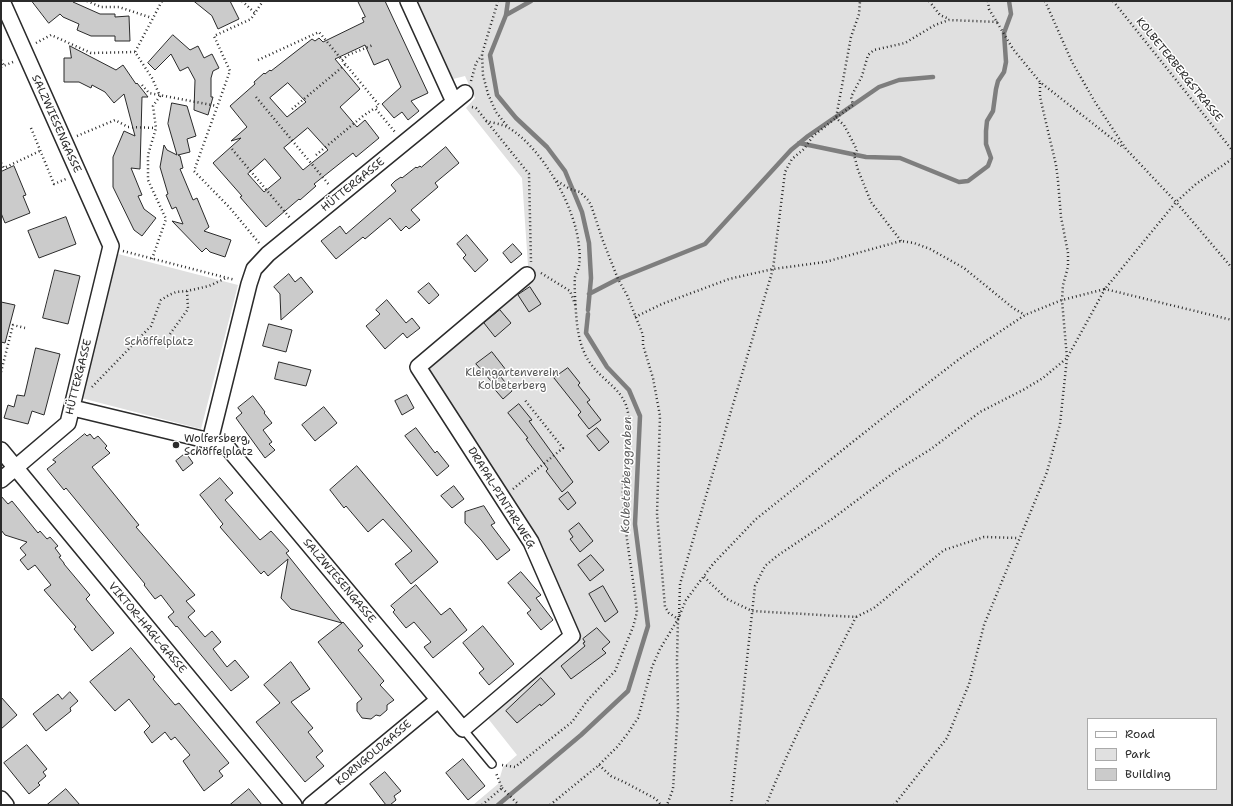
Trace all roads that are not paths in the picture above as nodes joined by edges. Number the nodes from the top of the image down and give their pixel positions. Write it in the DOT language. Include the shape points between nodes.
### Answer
graph roads {
  1 [pos="2,1"];
  2 [pos="408,1"];
  3 [pos="111,246"];
  4 [pos="527,275"];
  5 [pos="73,408"];
  6 [pos="210,441"];
  7 [pos="1,450"];
  8 [pos="16,468"];
  9 [pos="1,480"];
  10 [pos="438,700"];
  11 [pos="463,729"];
  12 [pos="492,764"];
  13 [pos="1,799"];
  14 [pos="6,805"];
  15 [pos="294,805"];
  16 [pos="311,805"];
  1 -- 3 [label="street, SALZWIESENGASSE"];
  2 -- 6 [label="street, HÜTTERGASSE" via="460,97 268,254 254,269"];
  3 -- 5 [label="street, HÜTTERGASSE"];
  4 -- 11 [label="street, DRAPAL-PINTAR-WEG" via="418,367 530,542 572,636"];
  5 -- 6 [label="street, SALZWIESENGASSE"];
  5 -- 8 [label="street, HÜTTERGASSE" via="68,423"];
  6 -- 10 [label="street, SALZWIESENGASSE" via="227,447"];
  7 -- 8 [label="street, VIKTOR-HAGL-GASSE"];
  8 -- 9 [label="street, HÜTTERGASSE"];
  8 -- 15 [label="street, VIKTOR-HAGL-GASSE"];
  10 -- 11 [label="street, SALZWIESENGASSE"];
  10 -- 16 [label="street, KORNGOLDGASSE"];
  11 -- 12 [label="lane"];
  13 -- 14 [label="street"];
}
